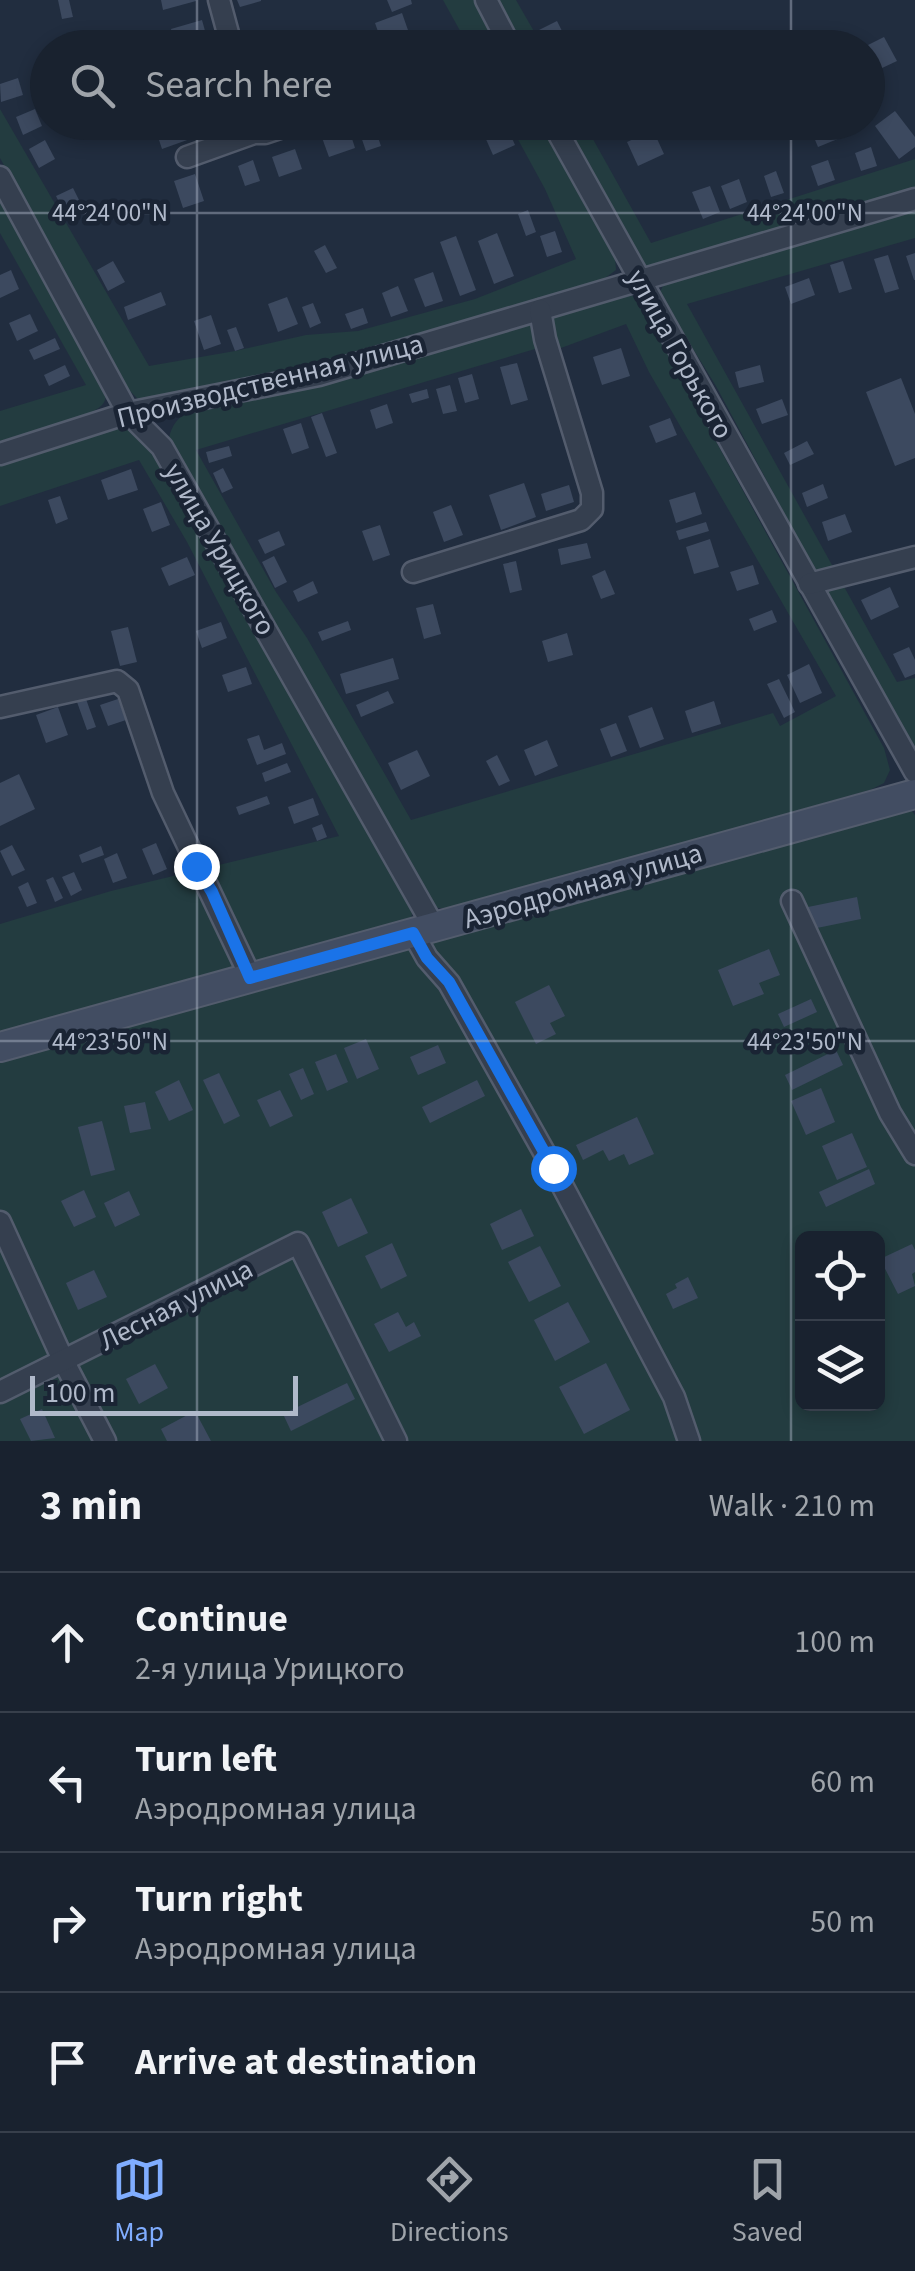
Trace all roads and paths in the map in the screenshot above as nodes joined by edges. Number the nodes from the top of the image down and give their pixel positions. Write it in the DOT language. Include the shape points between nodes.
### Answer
graph roads {
  1 [pos="219,0"];
  2 [pos="486,0"];
  3 [pos="227,30"];
  4 [pos="502,30"];
  5 [pos="225,140"];
  6 [pos="562,140"];
  7 [pos="187,156"];
  8 [pos="0,176"];
  9 [pos="915,199"];
  10 [pos="638,280"];
  11 [pos="540,310"];
  12 [pos="128,413"];
  13 [pos="0,454"];
  14 [pos="915,558"];
  15 [pos="413,572"];
  16 [pos="809,584"];
  17 [pos="0,707"];
  18 [pos="915,772"];
  19 [pos="915,794"];
  20 [pos="792,901"];
  21 [pos="423,930"];
  22 [pos="250,978"];
  23 [pos="0,1047"];
  24 [pos="915,1154"];
  25 [pos="0,1222"];
  26 [pos="64,1362"];
  27 [pos="0,1392"];
  28 [pos="105,1441"];
  29 [pos="396,1441"];
  30 [pos="689,1441"];
  1 -- 3 [label="street"];
  2 -- 4 [label="street"];
  5 -- 7 [label="street"];
  6 -- 10 [label="street, улица Горького"];
  8 -- 12 [label="street, улица Урицкого"];
  9 -- 10 [label="street, Производственная улица"];
  10 -- 11 [label="street, Производственная улица"];
  10 -- 16 [label="street, улица Горького"];
  11 -- 12 [label="street, Производственная улица" via="319,374"];
  11 -- 15 [label="street" via="592,509 581,520"];
  12 -- 13 [label="street, Производственная улица"];
  12 -- 21 [label="street, улица Урицкого" via="162,447"];
  14 -- 16 [label="street"];
  16 -- 18 [label="street, улица Горького"];
  17 -- 22 [label="street" via="117,682 128,690 163,793"];
  19 -- 21 [label="street, Аэродромная улица"];
  20 -- 24 [label="street"];
  21 -- 22 [label="street, Аэродромная улица"];
  21 -- 30 [label="street, улица Урицкого" via="427,958 449,982 553,1168 674,1397"];
  22 -- 23 [label="street, Аэродромная улица"];
  25 -- 26 [label="street"];
  26 -- 27 [label="street, Лесная улица"];
  26 -- 28 [label="street"];
  26 -- 29 [label="street, Лесная улица" via="298,1244"];
}
